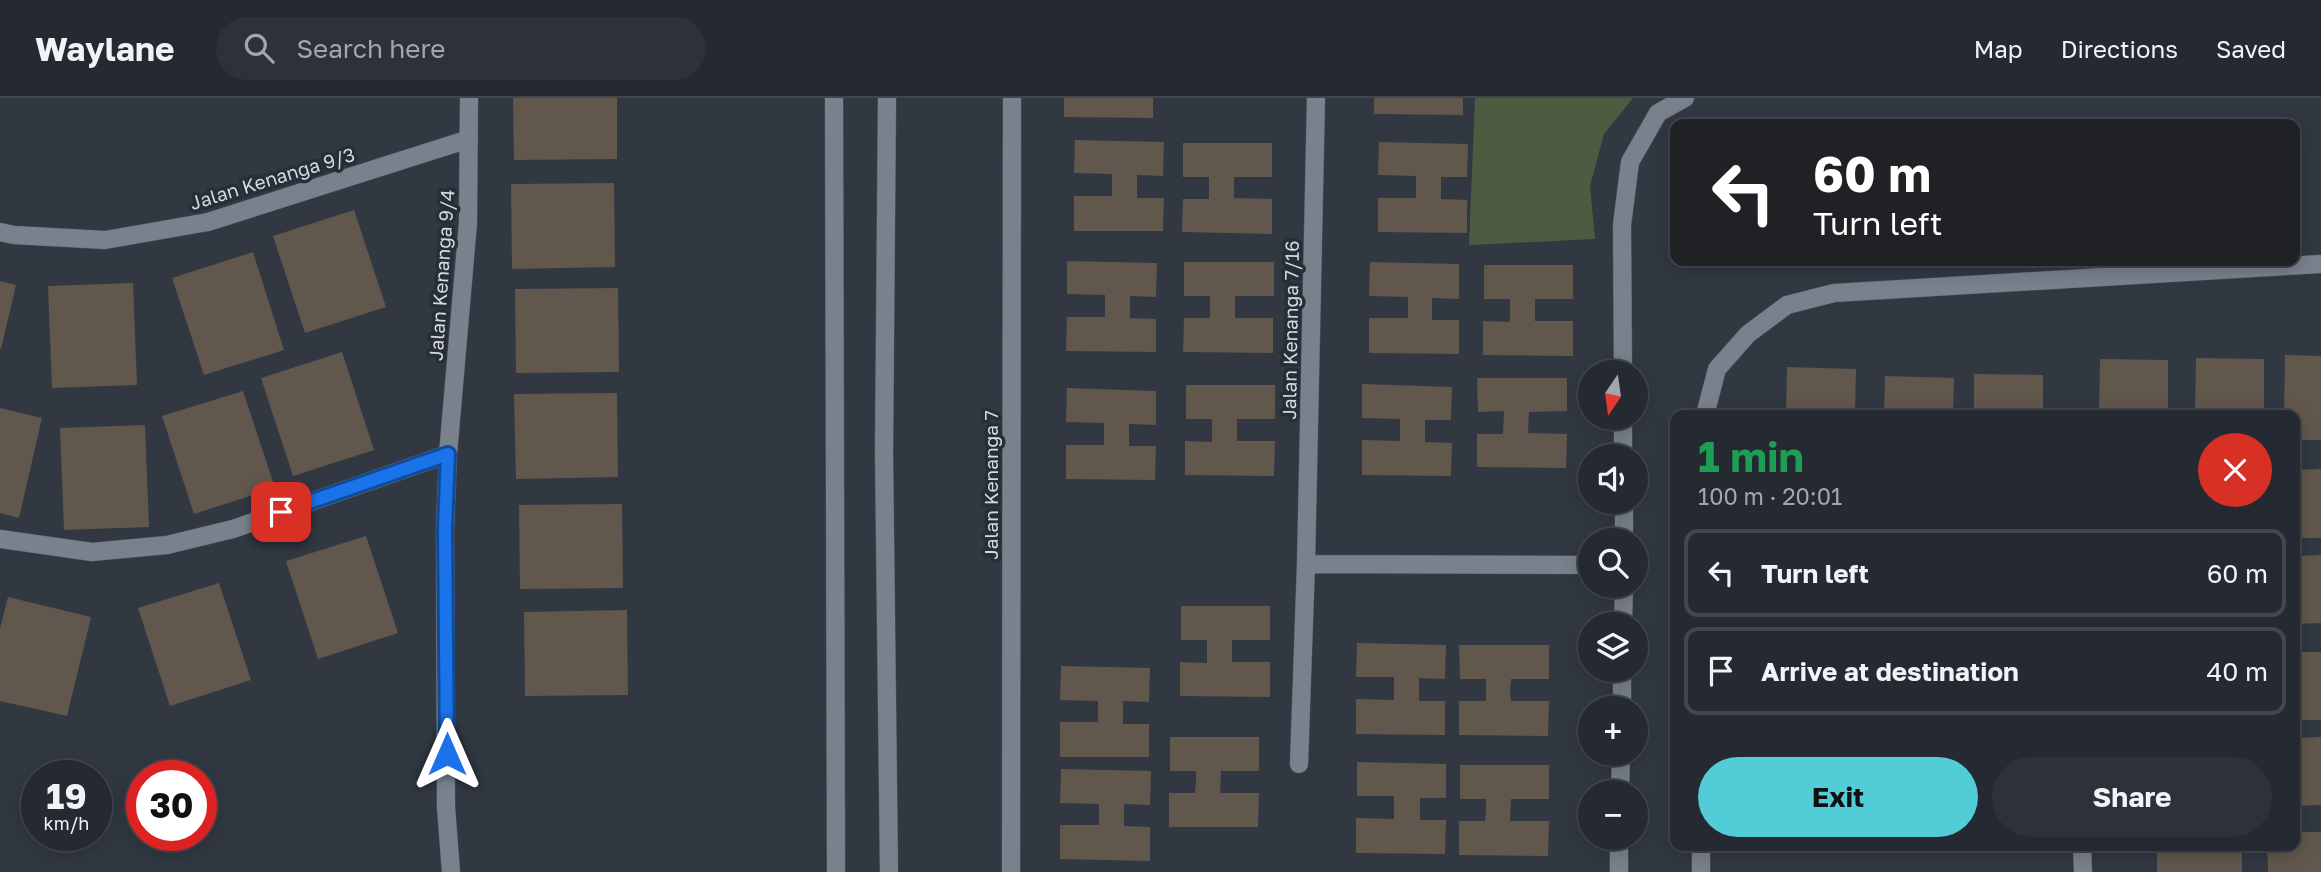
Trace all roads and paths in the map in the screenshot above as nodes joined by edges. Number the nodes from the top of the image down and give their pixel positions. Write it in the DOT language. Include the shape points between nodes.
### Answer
graph roads {
  1 [pos="469,98"];
  2 [pos="834,98"];
  3 [pos="887,98"];
  4 [pos="1012,98"];
  5 [pos="1316,98"];
  6 [pos="1685,98"];
  7 [pos="469,139"];
  8 [pos="0,232"];
  9 [pos="2321,264"];
  10 [pos="2300,265"];
  11 [pos="2287,266"];
  12 [pos="1623,360"];
  13 [pos="1706,410"];
  14 [pos="448,454"];
  15 [pos="0,538"];
  16 [pos="1306,564"];
  17 [pos="1578,565"];
  18 [pos="1299,764"];
  19 [pos="1619,850"];
  20 [pos="1701,851"];
  21 [pos="2082,851"];
  22 [pos="451,872"];
  23 [pos="836,872"];
  24 [pos="889,872"];
  25 [pos="1011,872"];
  26 [pos="1619,872"];
  27 [pos="1701,872"];
  28 [pos="2083,872"];
  1 -- 7 [label="street, Jalan Kenanga 9/4"];
  2 -- 23 [label="street"];
  3 -- 24 [label="street" via="884,453"];
  4 -- 25 [label="street, Jalan Kenanga 7"];
  5 -- 16 [label="street, Jalan Kenanga 7/16"];
  6 -- 12 [label="street" via="1658,113 1630,162 1622,225"];
  7 -- 8 [label="street, Jalan Kenanga 9/3" via="208,222 105,240"];
  7 -- 14 [label="street, Jalan Kenanga 9/4" via="468,223"];
  9 -- 10 [label="street"];
  11 -- 13 [label="street" via="1834,293 1787,305 1748,334 1717,369"];
  14 -- 15 [label="street" via="233,529 167,545 92,552"];
  14 -- 22 [label="street, Jalan Kenanga 9/4" via="446,807"];
  16 -- 17 [label="street"];
  16 -- 18 [label="street, Jalan Kenanga 7/16"];
  19 -- 26 [label="street"];
  20 -- 27 [label="street"];
  21 -- 28 [label="street"];
}
